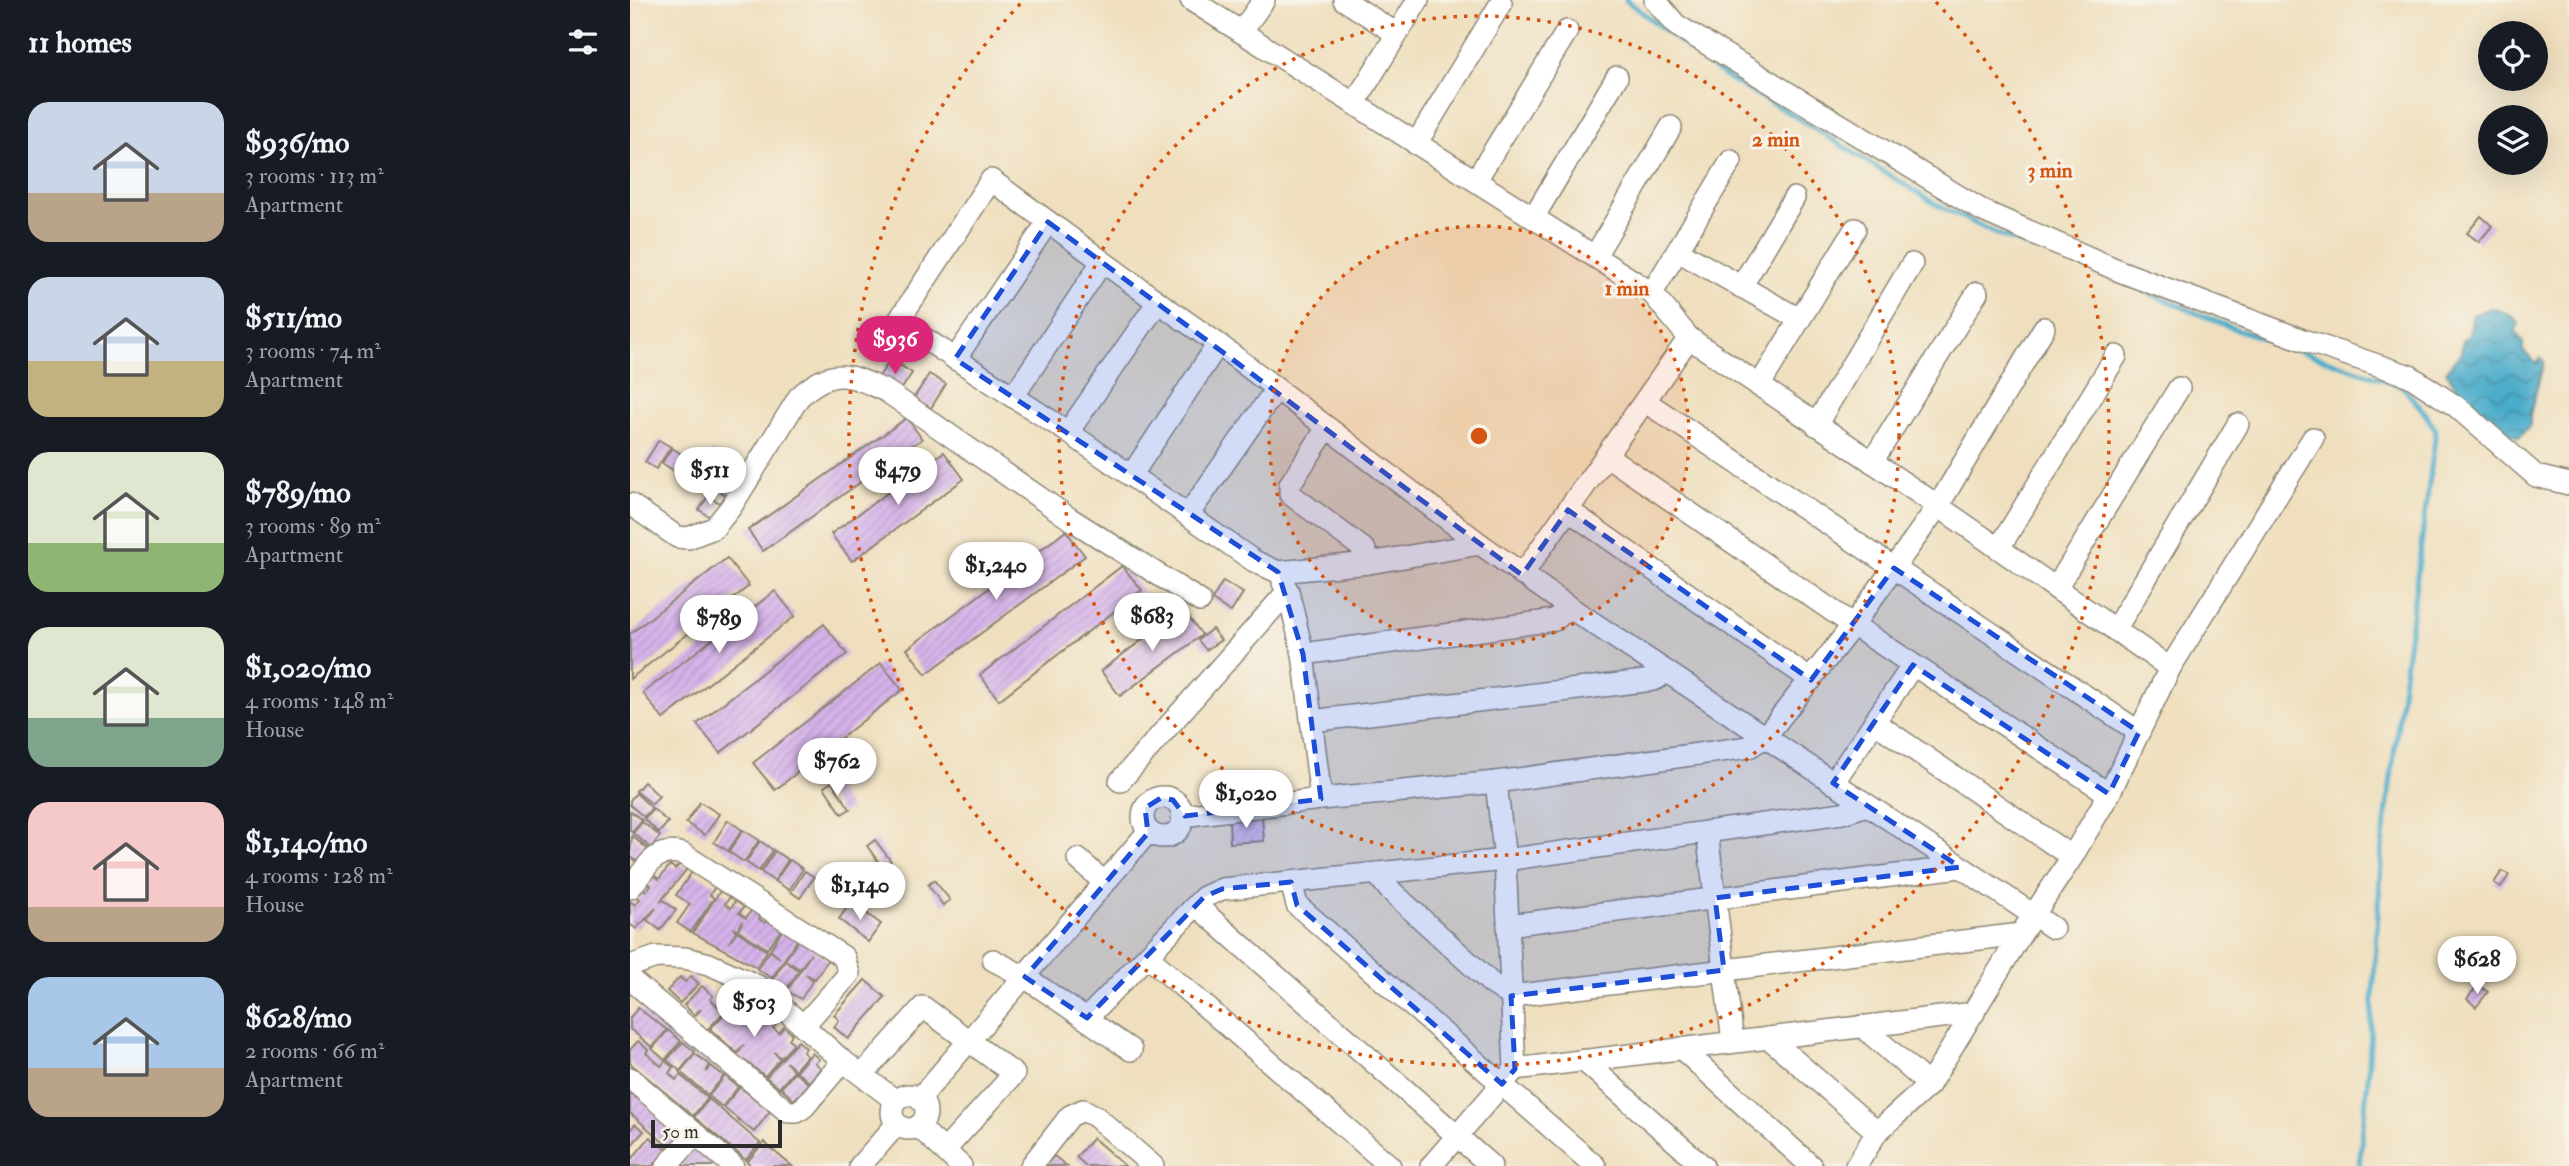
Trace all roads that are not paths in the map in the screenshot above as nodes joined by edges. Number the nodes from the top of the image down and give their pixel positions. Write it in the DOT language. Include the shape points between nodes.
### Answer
graph roads {
  1 [pos="1191,0"];
  2 [pos="1264,0"];
  3 [pos="1344,0"];
  4 [pos="1418,0"];
  5 [pos="1655,0"];
  6 [pos="1501,3"];
  7 [pos="1567,31"];
  8 [pos="1241,32"];
  9 [pos="1397,34"];
  10 [pos="1617,77"];
  11 [pos="1354,104"];
  12 [pos="1671,127"];
  13 [pos="1416,144"];
  14 [pos="1731,161"];
  15 [pos="1476,180"];
  16 [pos="1794,198"];
  17 [pos="1533,218"];
  18 [pos="1048,222"];
  19 [pos="1855,229"];
  20 [pos="1678,251"];
  21 [pos="1595,256"];
  22 [pos="1102,262"];
  23 [pos="1912,264"];
  24 [pos="1741,287"];
  25 [pos="1652,293"];
  26 [pos="1977,293"];
  27 [pos="1158,302"];
  28 [pos="1799,319"];
  29 [pos="899,322"];
  30 [pos="2043,328"];
  31 [pos="1689,338"];
  32 [pos="1218,344"];
  33 [pos="882,346"];
  34 [pos="2116,356"];
  35 [pos="955,359"];
  36 [pos="1759,386"];
  37 [pos="2179,388"];
  38 [pos="1276,389"];
  39 [pos="1013,397"];
  40 [pos="1646,402"];
  41 [pos="2238,424"];
  42 [pos="1816,425"];
  43 [pos="1326,428"];
  44 [pos="1068,432"];
  45 [pos="2313,438"];
  46 [pos="1607,456"];
  47 [pos="1872,462"];
  48 [pos="1131,476"];
  49 [pos="2569,484"];
  50 [pos="630,504"];
  51 [pos="1938,506"];
  52 [pos="1568,510"];
  53 [pos="1188,515"];
  54 [pos="1480,544"];
  55 [pos="1999,548"];
  56 [pos="1369,563"];
  57 [pos="1894,568"];
  58 [pos="1278,572"];
  59 [pos="1522,575"];
  60 [pos="2056,588"];
  61 [pos="1288,591"];
  62 [pos="1200,601"];
  63 [pos="1569,607"];
  64 [pos="1853,625"];
  65 [pos="2115,630"];
  66 [pos="1303,654"];
  67 [pos="1913,665"];
  68 [pos="2170,668"];
  69 [pos="1664,670"];
  70 [pos="1811,680"];
  71 [pos="1311,721"];
  72 [pos="1874,722"];
  73 [pos="2139,732"];
  74 [pos="1765,737"];
  75 [pos="1496,782"];
  76 [pos="1833,783"];
  77 [pos="1135,792"];
  78 [pos="2109,794"];
  79 [pos="1321,799"];
  80 [pos="1867,805"];
  81 [pos="1182,816"];
  82 [pos="1149,831"];
  83 [pos="1707,832"];
  84 [pos="2072,857"];
  85 [pos="1078,859"];
  86 [pos="1505,860"];
  87 [pos="1960,867"];
  88 [pos="1376,873"];
  89 [pos="1292,882"];
  90 [pos="1105,883"];
  91 [pos="630,888"];
  92 [pos="1715,898"];
  93 [pos="1197,905"];
  94 [pos="2033,915"];
  95 [pos="1508,925"];
  96 [pos="2053,929"];
  97 [pos="2021,934"];
  98 [pos="1147,956"];
  99 [pos="993,960"];
  100 [pos="630,966"];
  101 [pos="1724,970"];
  102 [pos="1025,977"];
  103 [pos="630,979"];
  104 [pos="1511,996"];
  105 [pos="1974,1013"];
  106 [pos="1087,1018"];
  107 [pos="804,1025"];
  108 [pos="1862,1026"];
  109 [pos="1769,1038"];
  110 [pos="969,1042"];
  111 [pos="1733,1042"];
  112 [pos="1681,1048"];
  113 [pos="1130,1050"];
  114 [pos="1583,1060"];
  115 [pos="843,1061"];
  116 [pos="863,1074"];
  117 [pos="1508,1076"];
  118 [pos="630,1078"];
  119 [pos="1929,1084"];
  120 [pos="919,1099"];
  121 [pos="896,1101"];
  122 [pos="907,1125"];
  123 [pos="1877,1132"];
  124 [pos="695,1135"];
  125 [pos="1458,1137"];
  126 [pos="945,1150"];
  127 [pos="667,1166"];
  128 [pos="733,1166"];
  129 [pos="860,1166"];
  130 [pos="961,1166"];
  131 [pos="1031,1166"];
  132 [pos="1153,1166"];
  133 [pos="1390,1166"];
  134 [pos="1431,1166"];
  135 [pos="1491,1166"];
  136 [pos="1595,1166"];
  137 [pos="1703,1166"];
  138 [pos="1811,1166"];
  139 [pos="1856,1166"];
  1 -- 8 [label="street"];
  2 -- 8 [label="street"];
  3 -- 9 [label="street"];
  4 -- 9 [label="street"];
  5 -- 49 [label="street" via="1676,26 1983,211 2122,272 2410,376 2457,407 2536,476"];
  6 -- 13 [label="street"];
  7 -- 15 [label="street"];
  8 -- 11 [label="street"];
  9 -- 11 [label="street"];
  10 -- 17 [label="street"];
  11 -- 13 [label="street"];
  12 -- 21 [label="street"];
  13 -- 15 [label="street"];
  14 -- 20 [label="street"];
  15 -- 17 [label="street"];
  16 -- 24 [label="street"];
  17 -- 21 [label="street"];
  18 -- 22 [label="street"];
  18 -- 29 [label="street" via="991,180"];
  18 -- 35 [label="street"];
  19 -- 28 [label="street"];
  20 -- 24 [label="street"];
  20 -- 25 [label="street"];
  21 -- 25 [label="street"];
  22 -- 27 [label="street"];
  22 -- 39 [label="street"];
  23 -- 42 [label="street"];
  24 -- 28 [label="street"];
  25 -- 31 [label="street"];
  26 -- 47 [label="street"];
  27 -- 32 [label="street"];
  27 -- 44 [label="street"];
  28 -- 36 [label="street"];
  29 -- 33 [label="street"];
  29 -- 35 [label="street"];
  30 -- 51 [label="street"];
  31 -- 36 [label="street"];
  31 -- 40 [label="street"];
  32 -- 38 [label="street"];
  32 -- 48 [label="street"];
  34 -- 55 [label="street"];
  35 -- 39 [label="street"];
  36 -- 42 [label="street"];
  37 -- 60 [label="street"];
  38 -- 43 [label="street"];
  38 -- 53 [label="street"];
  39 -- 44 [label="street"];
  40 -- 46 [label="street"];
  40 -- 57 [label="street"];
  41 -- 65 [label="street"];
  42 -- 47 [label="street"];
  43 -- 54 [label="street"];
  43 -- 56 [label="street" via="1290,484 1290,494 1365,550"];
  44 -- 48 [label="street"];
  45 -- 68 [label="street"];
  46 -- 52 [label="street"];
  46 -- 64 [label="street"];
  47 -- 51 [label="street"];
  48 -- 53 [label="street"];
  50 -- 62 [label="street" via="677,537 688,538 714,528 799,397 814,382 854,376 886,391"];
  51 -- 55 [label="street"];
  51 -- 57 [label="street"];
  52 -- 59 [label="street"];
  52 -- 70 [label="street"];
  53 -- 58 [label="street" via="1254,561"];
  54 -- 56 [label="street"];
  54 -- 59 [label="street"];
  55 -- 60 [label="street"];
  56 -- 58 [label="street"];
  57 -- 64 [label="street"];
  57 -- 73 [label="street"];
  58 -- 61 [label="street"];
  59 -- 63 [label="street"];
  60 -- 65 [label="street"];
  61 -- 66 [label="street"];
  61 -- 77 [label="street"];
  63 -- 66 [label="street" via="1555,620"];
  63 -- 69 [label="street"];
  64 -- 67 [label="street"];
  64 -- 70 [label="street"];
  65 -- 68 [label="street"];
  66 -- 71 [label="street"];
  67 -- 72 [label="street"];
  67 -- 78 [label="street"];
  68 -- 73 [label="street"];
  69 -- 71 [label="street" via="1653,680"];
  69 -- 74 [label="street"];
  70 -- 74 [label="street"];
  71 -- 79 [label="street"];
  72 -- 76 [label="street"];
  72 -- 84 [label="street"];
  73 -- 78 [label="street"];
  74 -- 75 [label="street" via="1749,747"];
  74 -- 76 [label="street"];
  75 -- 79 [label="street"];
  75 -- 86 [label="street"];
  76 -- 80 [label="street"];
  77 -- 81 [label="street" via="1173,800"];
  77 -- 82 [label="street" via="1146,808 1143,820"];
  78 -- 84 [label="street"];
  79 -- 81 [label="street"];
  80 -- 83 [label="street" via="1842,813"];
  80 -- 87 [label="street"];
  81 -- 82 [label="street" via="1179,829 1168,836"];
  82 -- 90 [label="street"];
  83 -- 86 [label="street"];
  83 -- 92 [label="street"];
  84 -- 94 [label="street"];
  85 -- 90 [label="street"];
  86 -- 88 [label="street"];
  86 -- 95 [label="street"];
  87 -- 92 [label="street"];
  87 -- 94 [label="street"];
  88 -- 89 [label="street"];
  88 -- 104 [label="street" via="1491,983"];
  89 -- 93 [label="street" via="1222,889"];
  89 -- 117 [label="street" via="1297,905"];
  90 -- 102 [label="street"];
  91 -- 107 [label="street" via="660,853 683,854 844,957 849,974"];
  92 -- 95 [label="street"];
  92 -- 101 [label="street"];
  93 -- 98 [label="street"];
  93 -- 125 [label="street"];
  94 -- 96 [label="street"];
  94 -- 97 [label="street"];
  95 -- 104 [label="street"];
  97 -- 101 [label="street"];
  97 -- 105 [label="street"];
  98 -- 106 [label="street"];
  98 -- 133 [label="street"];
  99 -- 102 [label="street"];
  100 -- 107 [label="street" via="656,957 709,964 758,986"];
  101 -- 104 [label="street"];
  101 -- 111 [label="street"];
  102 -- 106 [label="street"];
  102 -- 110 [label="street"];
  103 -- 115 [label="street" via="788,1112 804,1107"];
  104 -- 117 [label="street"];
  105 -- 108 [label="street"];
  105 -- 119 [label="street"];
  106 -- 113 [label="street"];
  107 -- 115 [label="street"];
  108 -- 109 [label="street"];
  108 -- 119 [label="street"];
  109 -- 111 [label="street"];
  109 -- 123 [label="street"];
  110 -- 116 [label="street" via="916,1003"];
  110 -- 120 [label="street"];
  110 -- 126 [label="street" via="1014,1074"];
  111 -- 112 [label="street"];
  112 -- 114 [label="street"];
  112 -- 138 [label="street"];
  114 -- 117 [label="street"];
  114 -- 137 [label="street"];
  115 -- 116 [label="street"];
  116 -- 121 [label="street"];
  117 -- 125 [label="street"];
  117 -- 136 [label="street"];
  118 -- 124 [label="street"];
  119 -- 123 [label="street"];
  120 -- 121 [label="street" via="905,1096"];
  120 -- 122 [label="street" via="925,1115"];
  121 -- 122 [label="street" via="892,1111"];
  122 -- 126 [label="street"];
  122 -- 129 [label="street"];
  123 -- 139 [label="street"];
  124 -- 127 [label="street"];
  124 -- 128 [label="street"];
  125 -- 134 [label="street"];
  125 -- 135 [label="street"];
  126 -- 130 [label="street"];
  131 -- 132 [label="street" via="1070,1116 1083,1110"];
}
